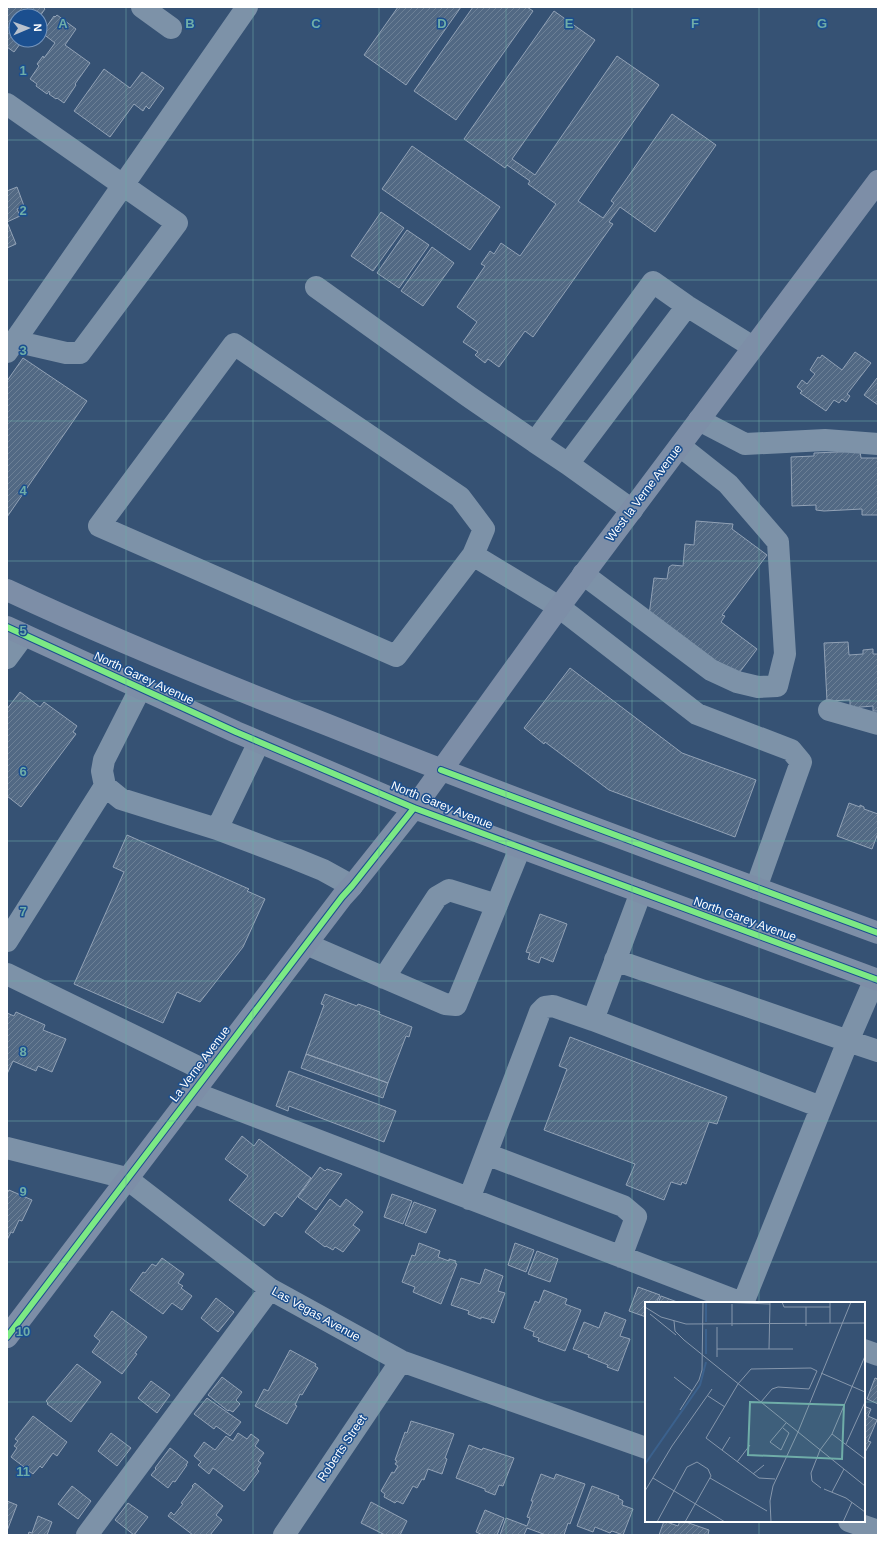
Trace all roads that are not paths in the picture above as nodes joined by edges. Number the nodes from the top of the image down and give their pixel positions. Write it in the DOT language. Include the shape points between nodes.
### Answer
graph roads {
  1 [pos="142,7"];
  2 [pos="248,7"];
  3 [pos="171,28"];
  4 [pos="7,104"];
  5 [pos="878,181"];
  6 [pos="122,186"];
  7 [pos="316,287"];
  8 [pos="687,306"];
  9 [pos="11,346"];
  10 [pos="753,347"];
  11 [pos="699,420"];
  12 [pos="535,442"];
  13 [pos="878,444"];
  14 [pos="680,446"];
  15 [pos="568,464"];
  16 [pos="632,510"];
  17 [pos="473,555"];
  18 [pos="583,574"];
  19 [pos="7,590"];
  20 [pos="559,606"];
  21 [pos="15,631"];
  22 [pos="7,658"];
  23 [pos="140,689"];
  24 [pos="829,710"];
  25 [pos="878,724"];
  26 [pos="259,742"];
  27 [pos="441,770"];
  28 [pos="105,786"];
  29 [pos="414,808"];
  30 [pos="217,830"];
  31 [pos="520,848"];
  32 [pos="352,886"];
  33 [pos="756,888"];
  34 [pos="641,892"];
  35 [pos="497,906"];
  36 [pos="878,933"];
  37 [pos="7,941"];
  38 [pos="306,944"];
  39 [pos="615,960"];
  40 [pos="7,974"];
  41 [pos="384,978"];
  42 [pos="876,979"];
  43 [pos="593,1020"];
  44 [pos="848,1041"];
  45 [pos="878,1052"];
  46 [pos="208,1072"];
  47 [pos="192,1092"];
  48 [pos="822,1107"];
  49 [pos="7,1148"];
  50 [pos="486,1154"];
  51 [pos="126,1178"];
  52 [pos="469,1199"];
  53 [pos="621,1257"];
  54 [pos="270,1289"];
  55 [pos="740,1302"];
  56 [pos="743,1302"];
  57 [pos="8,1334"];
  58 [pos="865,1350"];
  59 [pos="878,1355"];
  60 [pos="401,1361"];
  61 [pos="645,1448"];
  62 [pos="852,1522"];
  63 [pos="878,1531"];
  64 [pos="87,1535"];
  65 [pos="284,1535"];
  1 -- 3 [label="street"];
  2 -- 6 [label="street"];
  4 -- 6 [label="street"];
  5 -- 10 [label="main road, West la Verne Avenue"];
  6 -- 9 [label="street"];
  6 -- 9 [label="street" via="177,223 80,353"];
  7 -- 12 [label="street"];
  8 -- 10 [label="street"];
  8 -- 12 [label="street" via="653,282"];
  8 -- 15 [label="street"];
  10 -- 11 [label="main road, West la Verne Avenue"];
  11 -- 13 [label="street" via="745,444 825,440"];
  11 -- 14 [label="main road, West la Verne Avenue"];
  12 -- 15 [label="street"];
  14 -- 16 [label="main road, West la Verne Avenue"];
  14 -- 18 [label="street" via="728,484 778,542 785,654 777,686 758,687 737,682 711,670"];
  15 -- 16 [label="street"];
  16 -- 18 [label="main road, West la Verne Avenue"];
  17 -- 17 [label="street" via="484,529 460,496 234,344 99,526 396,656"];
  17 -- 20 [label="street"];
  18 -- 20 [label="main road, West la Verne Avenue"];
  19 -- 27 [label="main road, North Garey Avenue" via="250,694"];
  20 -- 27 [label="main road, West la Verne Avenue"];
  20 -- 33 [label="street" via="697,714 791,750 801,762"];
  21 -- 22 [label="street"];
  21 -- 23 [label="main road, North Garey Avenue"];
  23 -- 26 [label="main road, North Garey Avenue"];
  23 -- 28 [label="street" via="104,760 102,771"];
  24 -- 25 [label="street"];
  26 -- 29 [label="main road, North Garey Avenue"];
  26 -- 30 [label="street"];
  27 -- 29 [label="main road, West la Verne Avenue"];
  27 -- 33 [label="main road, North Garey Avenue"];
  28 -- 30 [label="street" via="121,799"];
  28 -- 37 [label="street"];
  29 -- 31 [label="main road, North Garey Avenue"];
  29 -- 32 [label="main road, La Verne Avenue"];
  30 -- 32 [label="street" via="323,870"];
  31 -- 34 [label="main road, North Garey Avenue"];
  31 -- 35 [label="street"];
  32 -- 38 [label="main road, La Verne Avenue"];
  33 -- 36 [label="main road, North Garey Avenue"];
  34 -- 39 [label="street"];
  34 -- 42 [label="main road, North Garey Avenue"];
  35 -- 41 [label="street" via="449,890 437,897"];
  35 -- 41 [label="street" via="456,1005 445,1004"];
  38 -- 41 [label="street"];
  38 -- 46 [label="main road, La Verne Avenue"];
  39 -- 43 [label="street"];
  39 -- 44 [label="street"];
  40 -- 46 [label="street"];
  42 -- 44 [label="street"];
  43 -- 48 [label="street"];
  43 -- 50 [label="street" via="553,1006 545,1007 540,1012"];
  44 -- 45 [label="street"];
  44 -- 48 [label="street"];
  46 -- 47 [label="main road, La Verne Avenue"];
  47 -- 51 [label="main road, La Verne Avenue"];
  47 -- 52 [label="street"];
  48 -- 56 [label="street"];
  49 -- 51 [label="street, Las Vegas Avenue"];
  50 -- 52 [label="street"];
  50 -- 53 [label="street" via="623,1206 636,1217"];
  51 -- 54 [label="street, Las Vegas Avenue"];
  51 -- 57 [label="main road, La Verne Avenue"];
  52 -- 53 [label="street"];
  53 -- 55 [label="street"];
  54 -- 60 [label="street, Las Vegas Avenue"];
  54 -- 64 [label="street"];
  58 -- 59 [label="street"];
  60 -- 61 [label="street, Las Vegas Avenue"];
  60 -- 65 [label="street, Roberts Street"];
  62 -- 63 [label="street"];
}
